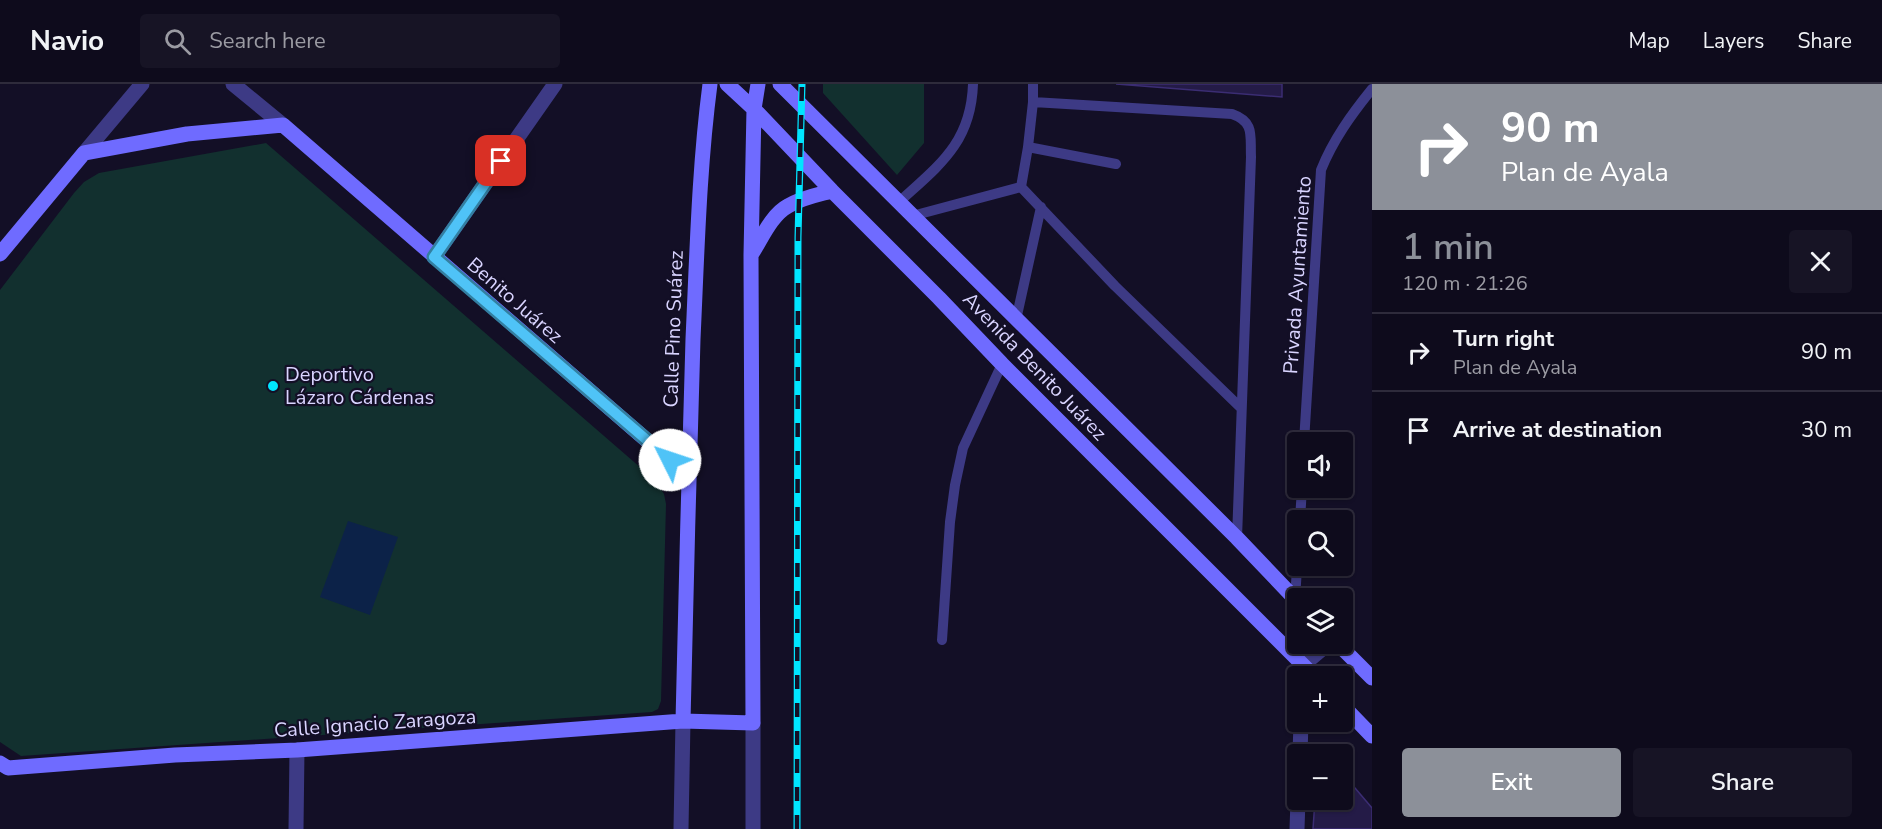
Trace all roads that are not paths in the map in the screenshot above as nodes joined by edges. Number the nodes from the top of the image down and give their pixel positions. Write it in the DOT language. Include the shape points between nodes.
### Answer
graph roads {
  1 [pos="142,84"];
  2 [pos="233,84"];
  3 [pos="555,84"];
  4 [pos="710,84"];
  5 [pos="727,84"];
  6 [pos="758,84"];
  7 [pos="780,84"];
  8 [pos="973,84"];
  9 [pos="1033,84"];
  10 [pos="1372,89"];
  11 [pos="1033,102"];
  12 [pos="754,109"];
  13 [pos="283,125"];
  14 [pos="1028,147"];
  15 [pos="84,153"];
  16 [pos="1116,164"];
  17 [pos="1021,187"];
  18 [pos="832,191"];
  19 [pos="898,203"];
  20 [pos="1041,207"];
  21 [pos="912,216"];
  22 [pos="0,254"];
  23 [pos="751,255"];
  24 [pos="434,257"];
  25 [pos="1017,320"];
  26 [pos="1002,364"];
  27 [pos="1242,408"];
  28 [pos="1305,432"];
  29 [pos="688,476"];
  30 [pos="1238,538"];
  31 [pos="1287,590"];
  32 [pos="942,640"];
  33 [pos="1318,654"];
  34 [pos="1348,654"];
  35 [pos="1298,666"];
  36 [pos="1306,666"];
  37 [pos="1372,678"];
  38 [pos="1353,716"];
  39 [pos="683,721"];
  40 [pos="753,723"];
  41 [pos="1372,736"];
  42 [pos="297,750"];
  43 [pos="3,767"];
  44 [pos="1298,810"];
  45 [pos="296,829"];
  46 [pos="681,829"];
  47 [pos="753,829"];
  48 [pos="1297,829"];
  1 -- 15 [label="street"];
  2 -- 13 [label="street, Benito Juárez"];
  3 -- 24 [label="street"];
  4 -- 29 [label="main road, Calle Pino Suárez" via="697,243"];
  5 -- 12 [label="main road, Avenida Benito Juárez"];
  6 -- 12 [label="main road"];
  7 -- 19 [label="main road, Avenida Benito Juárez"];
  8 -- 19 [label="lane" via="969,118 960,138 945,159"];
  9 -- 11 [label="lane"];
  10 -- 28 [label="lane, Privada Ayuntamiento" via="1340,132 1321,170"];
  11 -- 14 [label="lane"];
  11 -- 27 [label="lane" via="1232,114 1243,118 1249,126"];
  12 -- 18 [label="main road, Avenida Benito Juárez"];
  12 -- 23 [label="main road"];
  13 -- 15 [label="main road" via="187,134"];
  13 -- 24 [label="main road, Benito Juárez"];
  14 -- 16 [label="lane"];
  14 -- 17 [label="lane"];
  15 -- 22 [label="main road"];
  17 -- 20 [label="lane"];
  17 -- 21 [label="lane"];
  18 -- 23 [label="main road" via="786,207"];
  18 -- 26 [label="main road, Avenida Benito Juárez"];
  19 -- 21 [label="main road, Avenida Benito Juárez"];
  20 -- 25 [label="lane"];
  20 -- 27 [label="lane" via="1123,294"];
  21 -- 25 [label="main road, Avenida Benito Juárez"];
  23 -- 40 [label="main road"];
  24 -- 29 [label="main road, Benito Juárez"];
  25 -- 30 [label="main road, Avenida Benito Juárez"];
  26 -- 32 [label="lane" via="963,448 950,522"];
  26 -- 35 [label="main road, Avenida Benito Juárez"];
  27 -- 30 [label="lane"];
  29 -- 39 [label="main road, Calle Pino Suárez"];
  30 -- 31 [label="main road, Avenida Benito Juárez"];
  33 -- 36 [label="street"];
  34 -- 37 [label="main road"];
  38 -- 41 [label="main road"];
  39 -- 40 [label="main road, Calle Ignacio Zaragoza"];
  39 -- 42 [label="main road, Calle Ignacio Zaragoza"];
  39 -- 46 [label="street, Calle Pino Suárez"];
  40 -- 47 [label="street"];
  42 -- 43 [label="main road, Calle Ignacio Zaragoza"];
  42 -- 45 [label="street"];
  44 -- 48 [label="street"];
}
